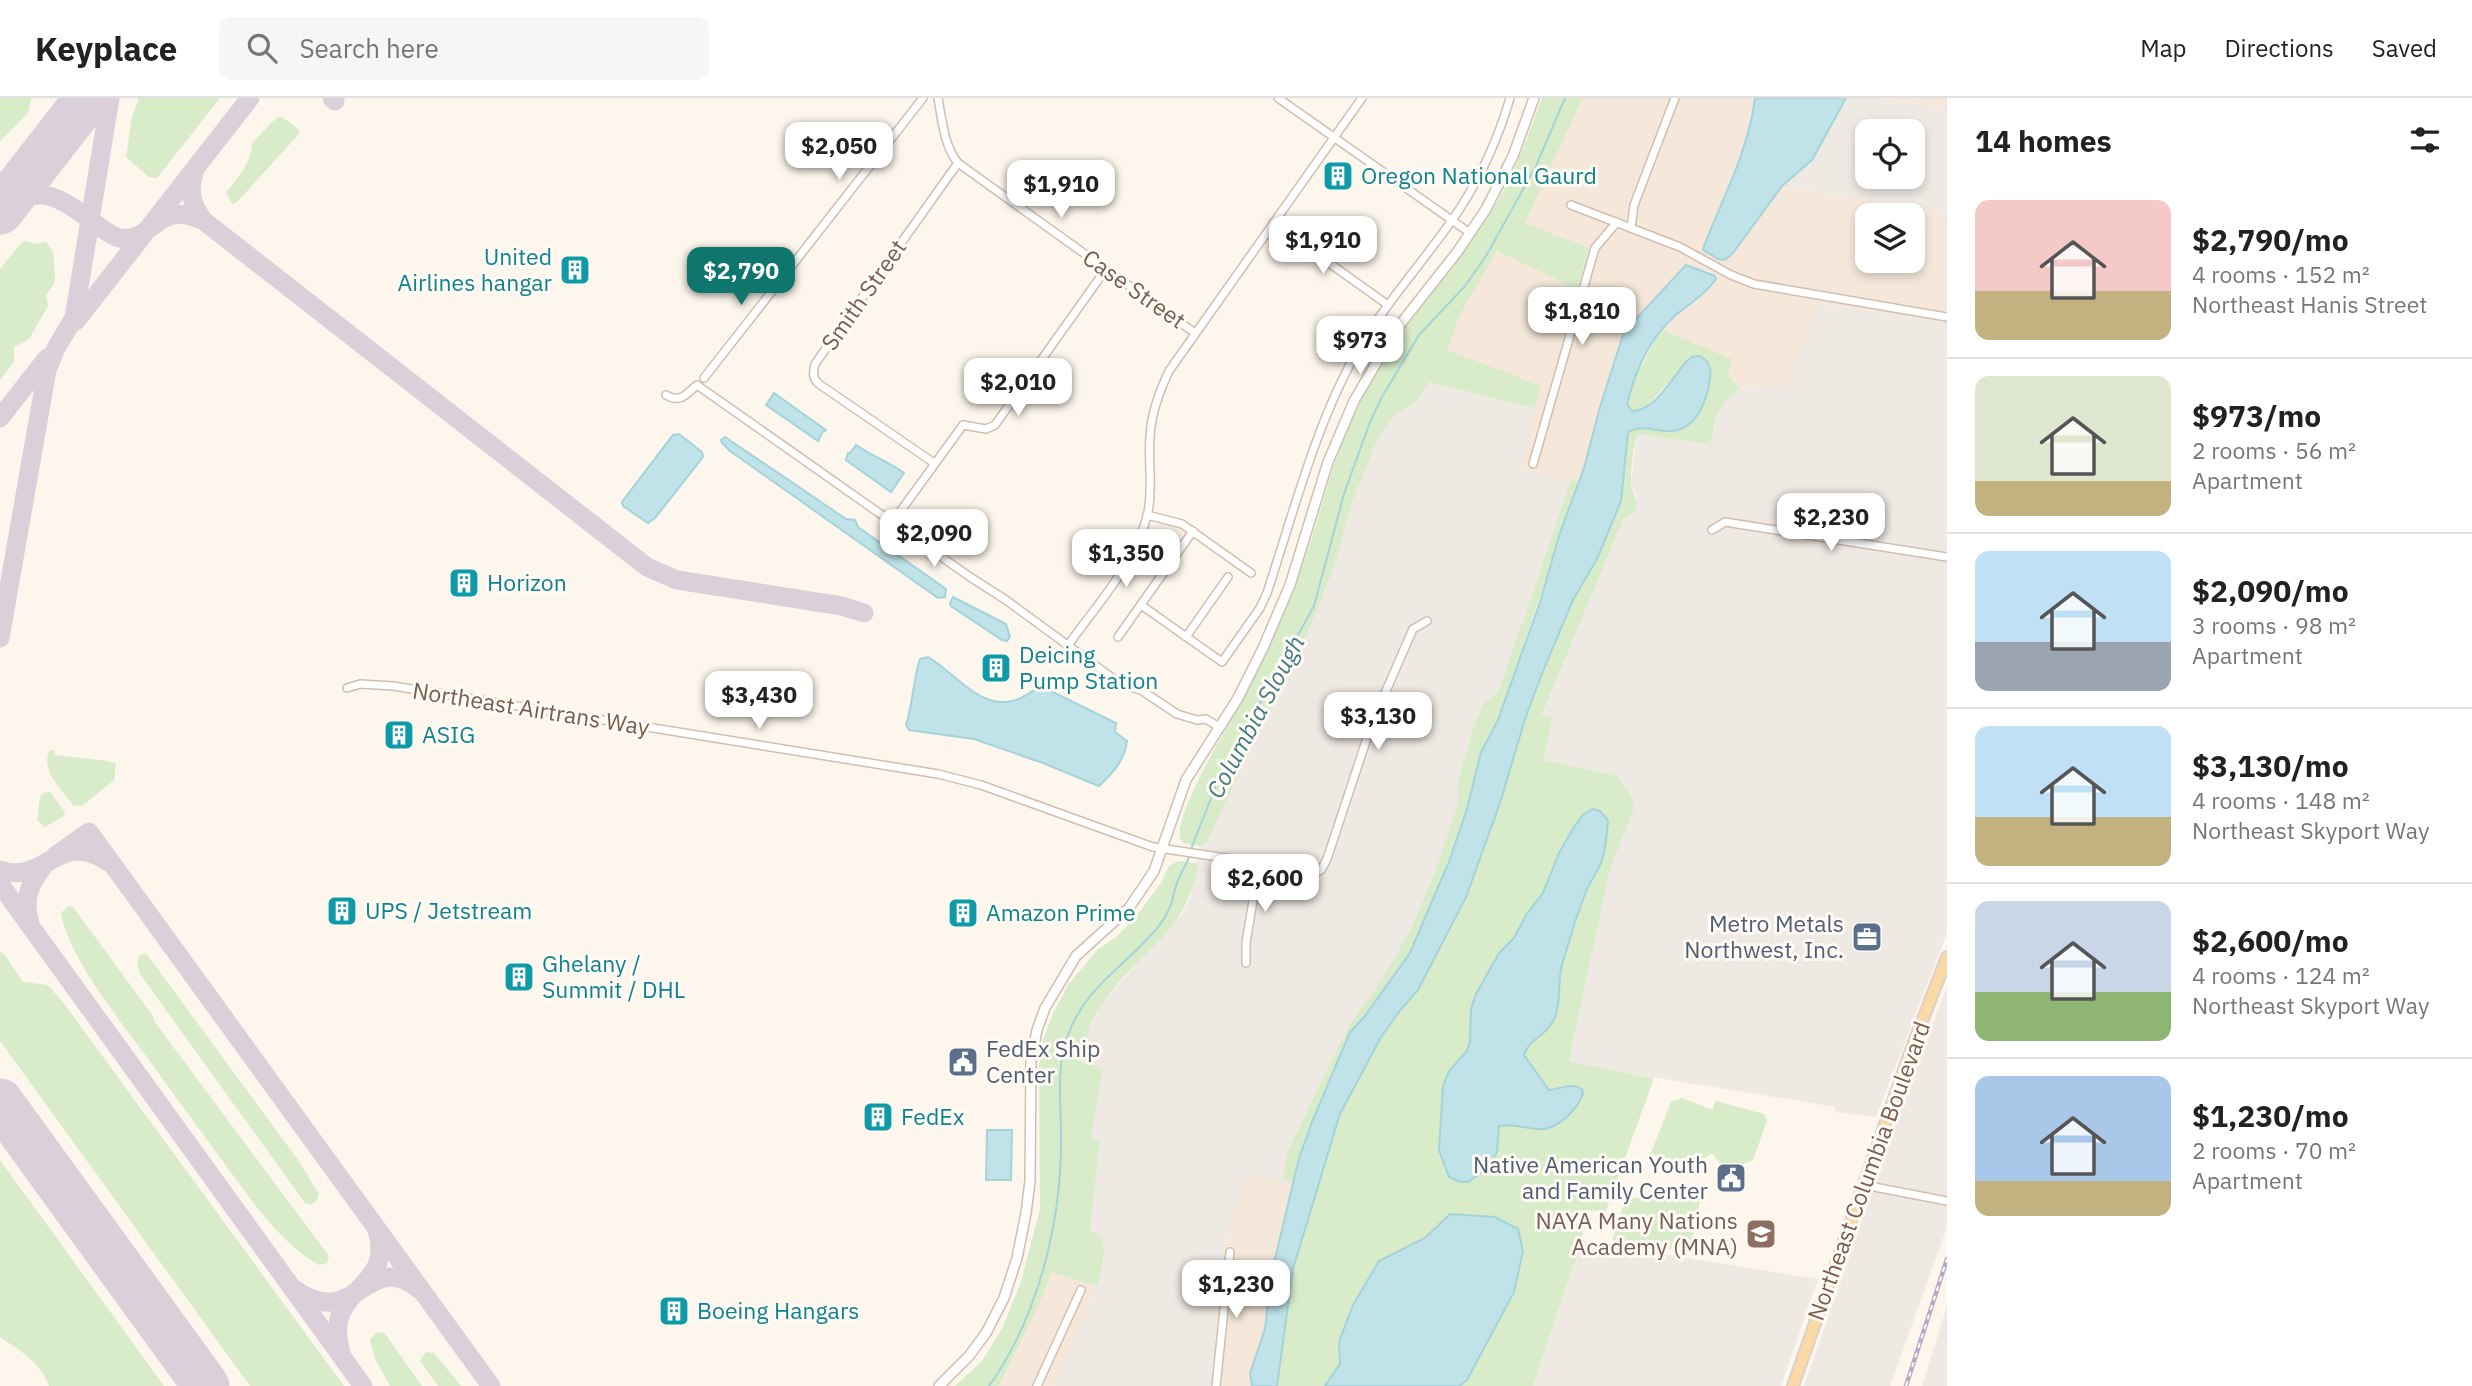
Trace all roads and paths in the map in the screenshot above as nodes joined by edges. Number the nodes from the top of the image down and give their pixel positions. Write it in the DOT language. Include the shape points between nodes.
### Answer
graph roads {
  1 [pos="923,98"];
  2 [pos="938,98"];
  3 [pos="1278,98"];
  4 [pos="1362,98"];
  5 [pos="1510,98"];
  6 [pos="1534,98"];
  7 [pos="1675,98"];
  8 [pos="1334,138"];
  9 [pos="958,163"];
  10 [pos="1571,205"];
  11 [pos="1451,221"];
  12 [pos="1617,222"];
  13 [pos="1273,223"];
  14 [pos="1631,228"];
  15 [pos="1470,233"];
  16 [pos="1106,269"];
  17 [pos="1388,305"];
  18 [pos="1947,317"];
  19 [pos="1195,333"];
  20 [pos="704,378"];
  21 [pos="666,395"];
  22 [pos="934,463"];
  23 [pos="1533,464"];
  24 [pos="1147,515"];
  25 [pos="892,523"];
  26 [pos="1712,530"];
  27 [pos="1193,531"];
  28 [pos="1947,557"];
  29 [pos="1251,573"];
  30 [pos="1228,577"];
  31 [pos="1141,606"];
  32 [pos="1427,621"];
  33 [pos="1118,638"];
  34 [pos="1186,638"];
  35 [pos="1069,644"];
  36 [pos="347,688"];
  37 [pos="1219,727"];
  38 [pos="1162,849"];
  39 [pos="1259,864"];
  40 [pos="1947,957"];
  41 [pos="1246,963"];
  42 [pos="1864,1185"];
  43 [pos="1947,1201"];
  44 [pos="1230,1252"];
  45 [pos="1081,1290"];
  46 [pos="939,1386"];
  47 [pos="1037,1386"];
  48 [pos="1216,1386"];
  49 [pos="1793,1386"];
  1 -- 20 [label="street"];
  2 -- 9 [label="street" via="947,144"];
  3 -- 8 [label="street"];
  4 -- 8 [label="street"];
  5 -- 11 [label="street" via="1494,144"];
  6 -- 15 [label="street" via="1507,169"];
  7 -- 14 [label="street" via="1634,205"];
  8 -- 11 [label="street"];
  8 -- 13 [label="street"];
  9 -- 16 [label="street, Case Street"];
  9 -- 22 [label="street, Smith Street" via="813,373 819,384"];
  10 -- 12 [label="street"];
  11 -- 15 [label="street"];
  11 -- 17 [label="street"];
  12 -- 14 [label="street"];
  12 -- 23 [label="street" via="1595,248"];
  13 -- 17 [label="street"];
  13 -- 19 [label="street"];
  14 -- 18 [label="street" via="1754,284"];
  15 -- 37 [label="street" via="1395,331 1354,401 1328,462 1283,600 1252,673"];
  16 -- 19 [label="street, Case Street"];
  16 -- 22 [label="street" via="995,425 986,429 963,425"];
  17 -- 34 [label="street" via="1348,367 1260,608 1222,662"];
  19 -- 24 [label="street" via="1169,371 1155,404"];
  21 -- 25 [label="street" via="681,398 697,385"];
  22 -- 25 [label="street"];
  24 -- 27 [label="street"];
  24 -- 35 [label="street" via="1133,553"];
  25 -- 35 [label="street"];
  26 -- 28 [label="street" via="1725,522"];
  27 -- 29 [label="street"];
  27 -- 31 [label="street"];
  30 -- 34 [label="street"];
  31 -- 33 [label="street"];
  31 -- 34 [label="street"];
  32 -- 39 [label="street, Northeast Airtrans Way" via="1413,629 1372,723 1321,870"];
  35 -- 37 [label="street" via="1122,685 1141,690 1177,714 1206,719"];
  36 -- 38 [label="street, Northeast Airtrans Way" via="360,684 424,691 938,774"];
  37 -- 38 [label="street" via="1186,780"];
  38 -- 39 [label="street, Northeast Airtrans Way"];
  38 -- 46 [label="street" via="1139,896 1076,956 1045,1008 1031,1061 1030,1181 1017,1258 986,1333"];
  39 -- 41 [label="street"];
  40 -- 42 [label="main road, Northeast Columbia Boulevard"];
  42 -- 43 [label="street"];
  42 -- 49 [label="main road, Northeast Columbia Boulevard"];
  44 -- 48 [label="street"];
  45 -- 47 [label="street"];
}
